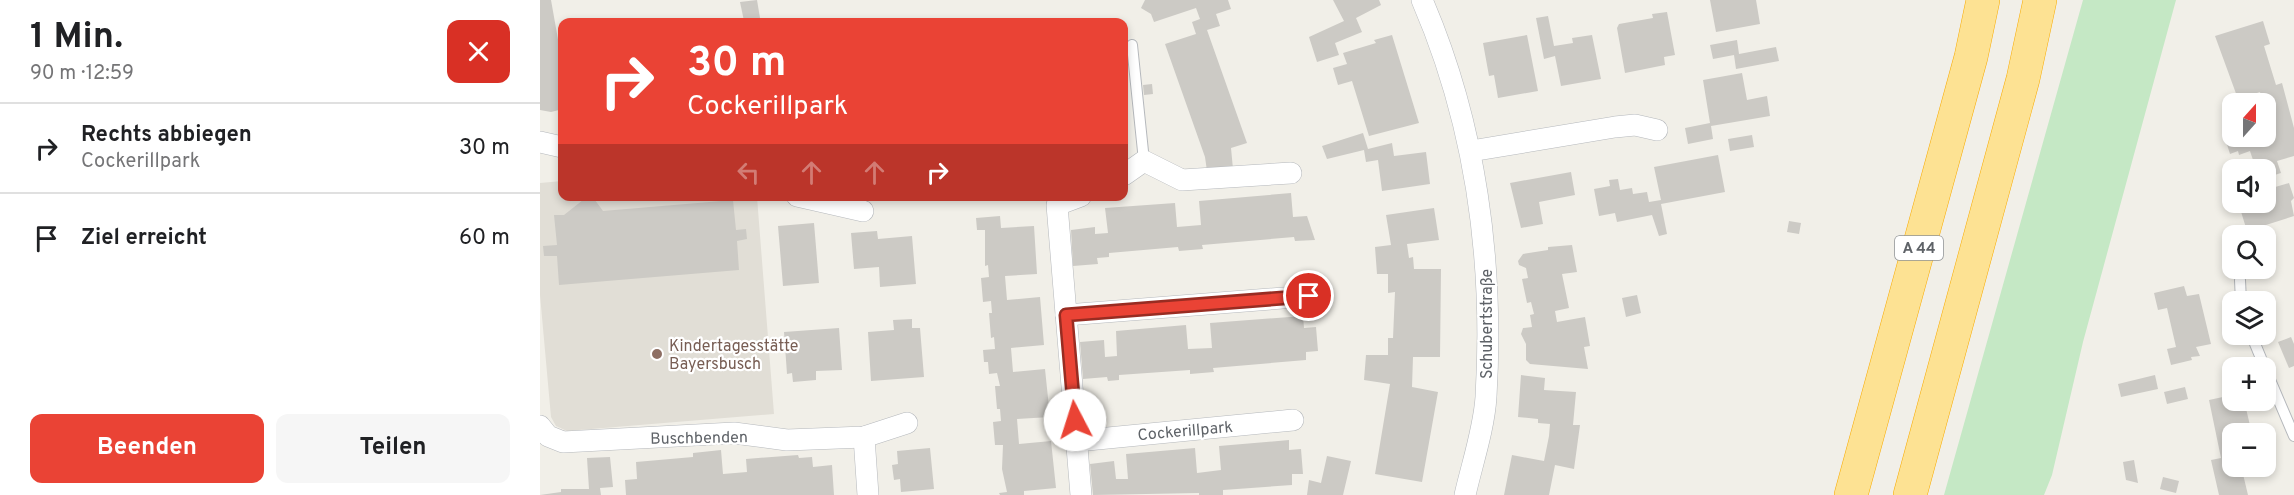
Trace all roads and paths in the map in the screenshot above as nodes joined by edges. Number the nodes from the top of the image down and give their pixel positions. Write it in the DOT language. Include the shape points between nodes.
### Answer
graph roads {
  1 [pos="1422,0"];
  2 [pos="1983,0"];
  3 [pos="2040,0"];
  4 [pos="1132,45"];
  5 [pos="1657,130"];
  6 [pos="540,142"];
  7 [pos="558,146"];
  8 [pos="1471,151"];
  9 [pos="1144,161"];
  10 [pos="1128,171"];
  11 [pos="1291,173"];
  12 [pos="819,201"];
  13 [pos="1068,201"];
  14 [pos="863,211"];
  15 [pos="2240,280"];
  16 [pos="2240,291"];
  17 [pos="1309,296"];
  18 [pos="1066,315"];
  19 [pos="2276,394"];
  20 [pos="1293,420"];
  21 [pos="907,423"];
  22 [pos="540,426"];
  23 [pos="2294,436"];
  24 [pos="864,437"];
  25 [pos="1077,441"];
  26 [pos="868,495"];
  27 [pos="1081,495"];
  28 [pos="1465,495"];
  29 [pos="1851,495"];
  30 [pos="1910,495"];
  1 -- 8 [label="street, Schubertstraße" via="1441,43"];
  2 -- 29 [label="highway, A 44" via="1971,57"];
  3 -- 30 [label="highway" via="2023,79"];
  4 -- 9 [label="lane"];
  5 -- 8 [label="street" via="1635,125 1615,127"];
  6 -- 7 [label="street"];
  8 -- 28 [label="street, Schubertstraße" via="1486,262 1486,399"];
  9 -- 10 [label="street"];
  9 -- 11 [label="street" via="1182,180"];
  12 -- 14 [label="street"];
  13 -- 18 [label="street" via="1057,205"];
  15 -- 16 [label="lane"];
  17 -- 18 [label="street"];
  18 -- 25 [label="street"];
  19 -- 23 [label="lane"];
  20 -- 25 [label="street, Cockerillpark"];
  21 -- 24 [label="street, Buschbenden"];
  22 -- 24 [label="street, Buschbenden" via="548,436 563,442 734,433 787,440"];
  24 -- 26 [label="street"];
  25 -- 27 [label="street"];
}
